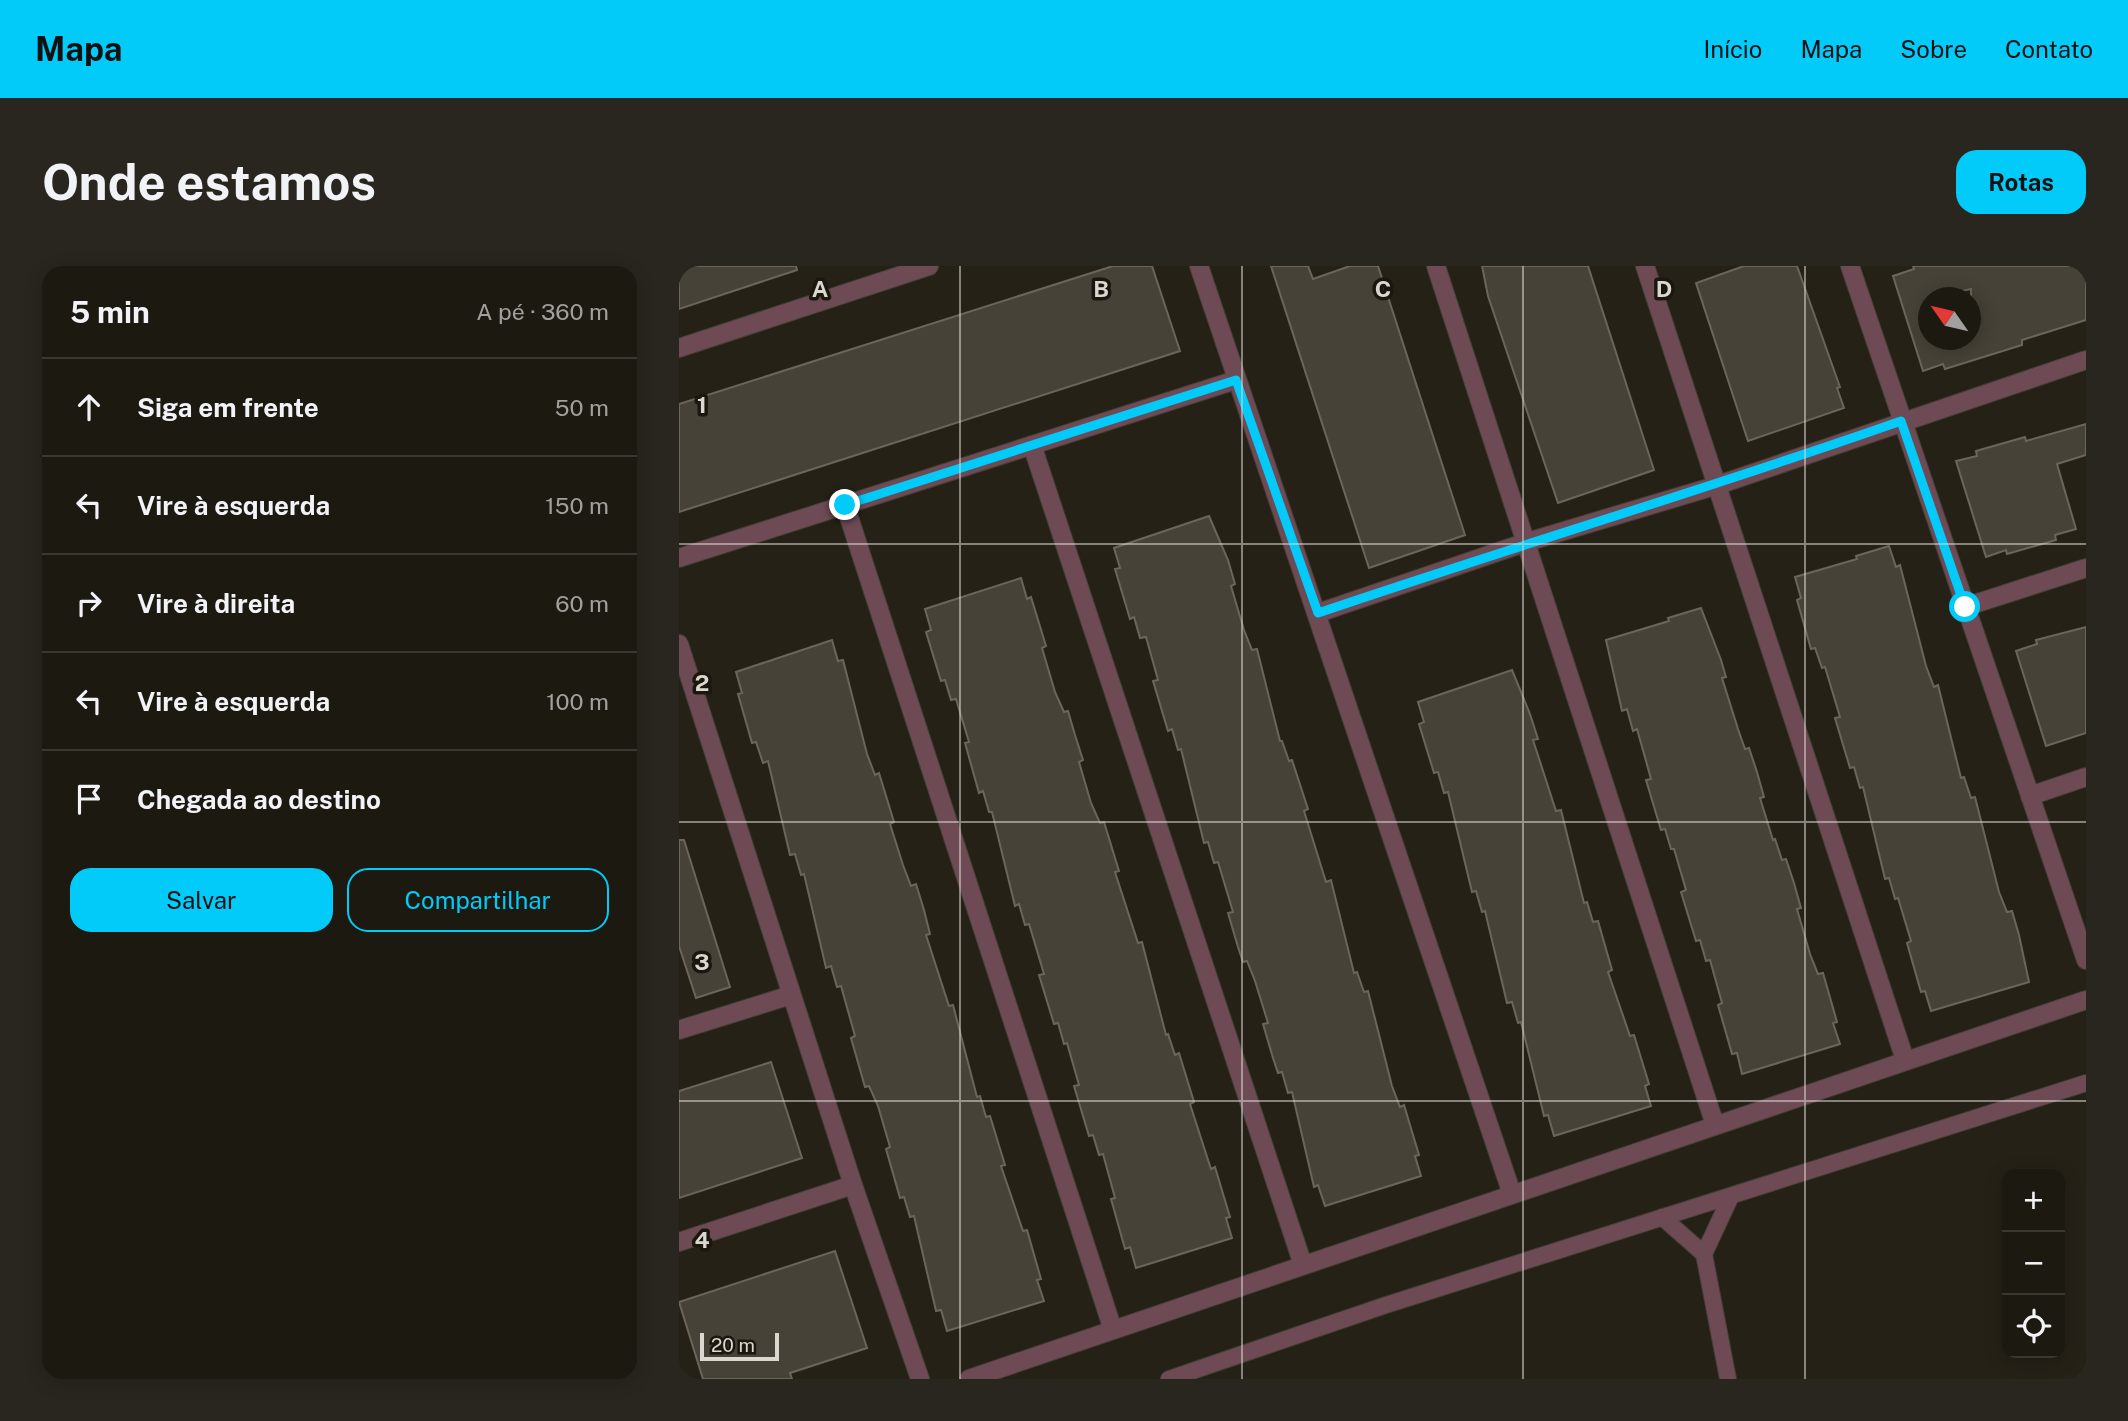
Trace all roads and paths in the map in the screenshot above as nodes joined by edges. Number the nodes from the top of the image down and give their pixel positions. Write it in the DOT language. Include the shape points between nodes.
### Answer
graph roads {
  1 [pos="929,266"];
  2 [pos="1199,266"];
  3 [pos="1436,266"];
  4 [pos="1645,266"];
  5 [pos="1850,266"];
  6 [pos="679,348"];
  7 [pos="2086,360"];
  8 [pos="1236,380"];
  9 [pos="1901,421"];
  10 [pos="1032,445"];
  11 [pos="1718,485"];
  12 [pos="845,505"];
  13 [pos="1527,542"];
  14 [pos="679,558"];
  15 [pos="2086,568"];
  16 [pos="1965,607"];
  17 [pos="1318,613"];
  18 [pos="679,644"];
  19 [pos="2086,777"];
  20 [pos="2030,796"];
  21 [pos="2086,960"];
  22 [pos="791,995"];
  23 [pos="2086,1000"];
  24 [pos="679,1030"];
  25 [pos="1905,1059"];
  26 [pos="2086,1083"];
  27 [pos="1715,1125"];
  28 [pos="853,1185"];
  29 [pos="1512,1194"];
  30 [pos="1731,1196"];
  31 [pos="1662,1217"];
  32 [pos="679,1242"];
  33 [pos="1704,1254"];
  34 [pos="1303,1265"];
  35 [pos="1113,1330"];
  36 [pos="920,1379"];
  37 [pos="969,1379"];
  38 [pos="1169,1379"];
  39 [pos="1728,1379"];
  1 -- 6 [label="street"];
  2 -- 8 [label="street"];
  3 -- 13 [label="street"];
  4 -- 11 [label="street"];
  5 -- 9 [label="street"];
  7 -- 9 [label="street"];
  8 -- 10 [label="street"];
  8 -- 17 [label="street"];
  9 -- 11 [label="street"];
  9 -- 16 [label="street"];
  10 -- 12 [label="street"];
  10 -- 34 [label="street"];
  11 -- 13 [label="street"];
  11 -- 25 [label="street"];
  12 -- 14 [label="street"];
  12 -- 35 [label="street"];
  13 -- 17 [label="street"];
  13 -- 27 [label="street"];
  15 -- 16 [label="street"];
  16 -- 20 [label="street"];
  17 -- 29 [label="street"];
  18 -- 22 [label="street"];
  19 -- 20 [label="street"];
  20 -- 21 [label="street"];
  22 -- 24 [label="street"];
  22 -- 28 [label="street"];
  23 -- 25 [label="street"];
  25 -- 27 [label="street"];
  26 -- 30 [label="lane"];
  27 -- 29 [label="street"];
  28 -- 32 [label="street"];
  28 -- 36 [label="street"];
  29 -- 34 [label="street"];
  30 -- 31 [label="lane"];
  30 -- 33 [label="lane"];
  31 -- 33 [label="lane"];
  31 -- 38 [label="lane"];
  33 -- 39 [label="lane"];
  34 -- 35 [label="street"];
  35 -- 37 [label="street"];
}
